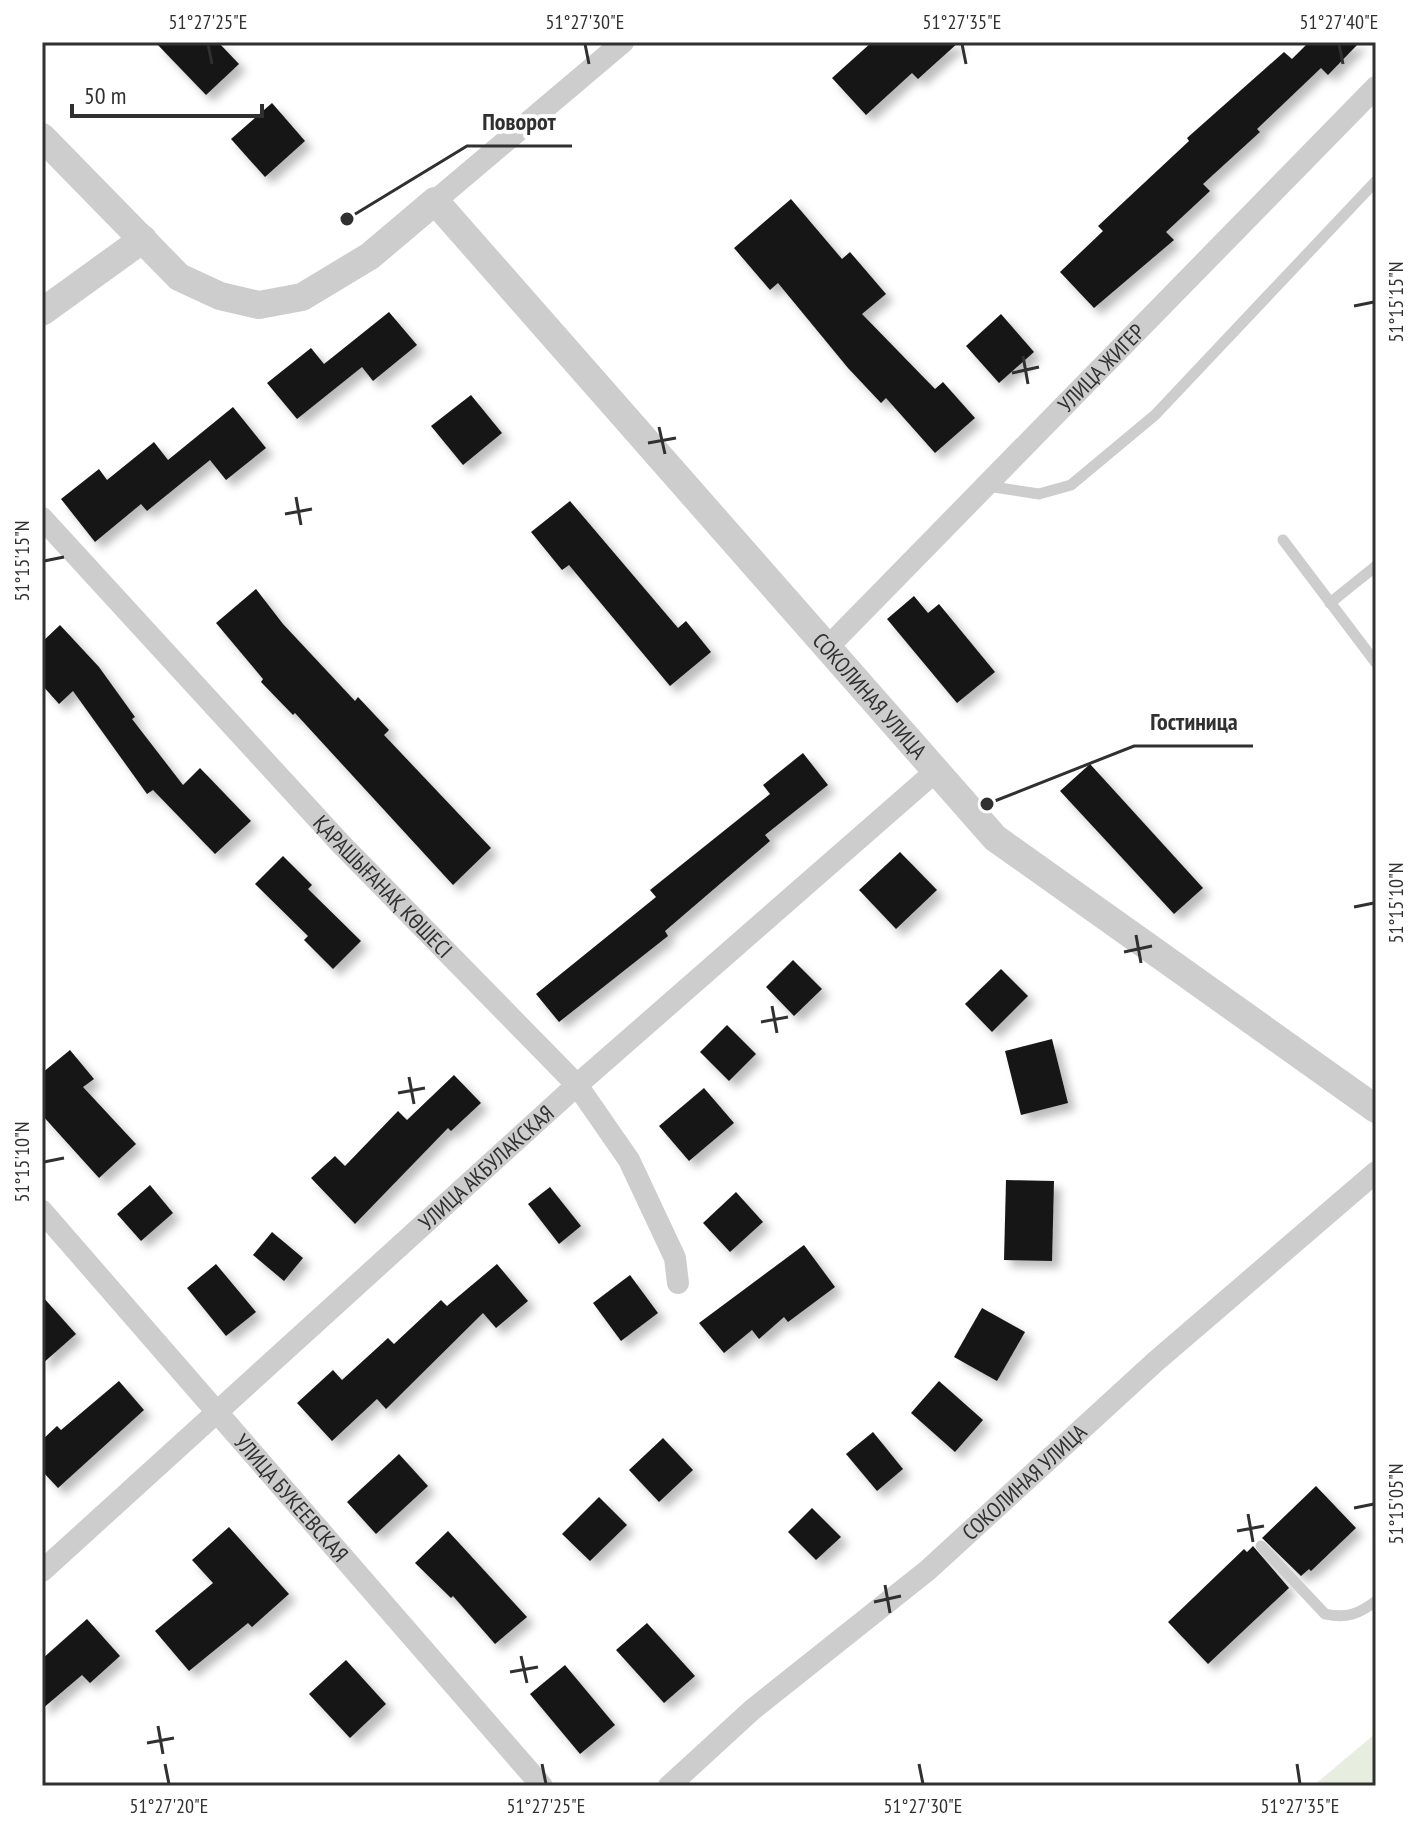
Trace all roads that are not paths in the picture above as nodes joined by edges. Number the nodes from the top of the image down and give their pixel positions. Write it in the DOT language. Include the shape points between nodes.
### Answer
graph roads {
  1 [pos="623,42"];
  2 [pos="1376,87"];
  3 [pos="42,137"];
  4 [pos="1376,181"];
  5 [pos="435,201"];
  6 [pos="143,239"];
  7 [pos="42,312"];
  8 [pos="986,486"];
  9 [pos="42,518"];
  10 [pos="1283,540"];
  11 [pos="1376,566"];
  12 [pos="1330,603"];
  13 [pos="827,648"];
  14 [pos="1376,663"];
  15 [pos="936,771"];
  16 [pos="577,1085"];
  17 [pos="1376,1109"];
  18 [pos="1376,1172"];
  19 [pos="42,1211"];
  20 [pos="678,1283"];
  21 [pos="215,1411"];
  22 [pos="1261,1546"];
  23 [pos="42,1571"];
  24 [pos="1376,1601"];
  25 [pos="542,1786"];
  26 [pos="669,1786"];
  1 -- 5 [label="street"];
  2 -- 8 [label="street, УЛИЦА ЖИГЕР"];
  3 -- 6 [label="street"];
  4 -- 8 [label="lane" via="1155,415 1071,485 1039,494"];
  5 -- 6 [label="street" via="370,256 302,297 259,305 220,296 179,277"];
  5 -- 13 [label="street, СОКОЛИНАЯ УЛИЦА"];
  6 -- 7 [label="street"];
  8 -- 13 [label="street, УЛИЦА ЖИГЕР"];
  9 -- 16 [label="street, ҚАРАШЫҒАНАҚ КӨШЕСІ" via="340,843"];
  10 -- 12 [label="lane"];
  11 -- 12 [label="lane"];
  12 -- 14 [label="lane"];
  13 -- 15 [label="street, СОКОЛИНАЯ УЛИЦА"];
  15 -- 16 [label="street, УЛИЦА АКБУЛАКСКАЯ"];
  15 -- 17 [label="street, СОКОЛИНАЯ УЛИЦА" via="995,838"];
  16 -- 20 [label="street, ҚАРАШЫҒАНАҚ КӨШЕСІ" via="629,1160 675,1258"];
  16 -- 21 [label="street, УЛИЦА АКБУЛАКСКАЯ"];
  18 -- 26 [label="street, СОКОЛИНАЯ УЛИЦА" via="1155,1362 928,1570 752,1710"];
  19 -- 21 [label="street, УЛИЦА БУКЕЕВСКАЯ"];
  21 -- 23 [label="street, УЛИЦА АКБУЛАКСКАЯ"];
  21 -- 25 [label="street, УЛИЦА БУКЕЕВСКАЯ"];
  22 -- 24 [label="lane" via="1325,1614 1355,1614"];
}
